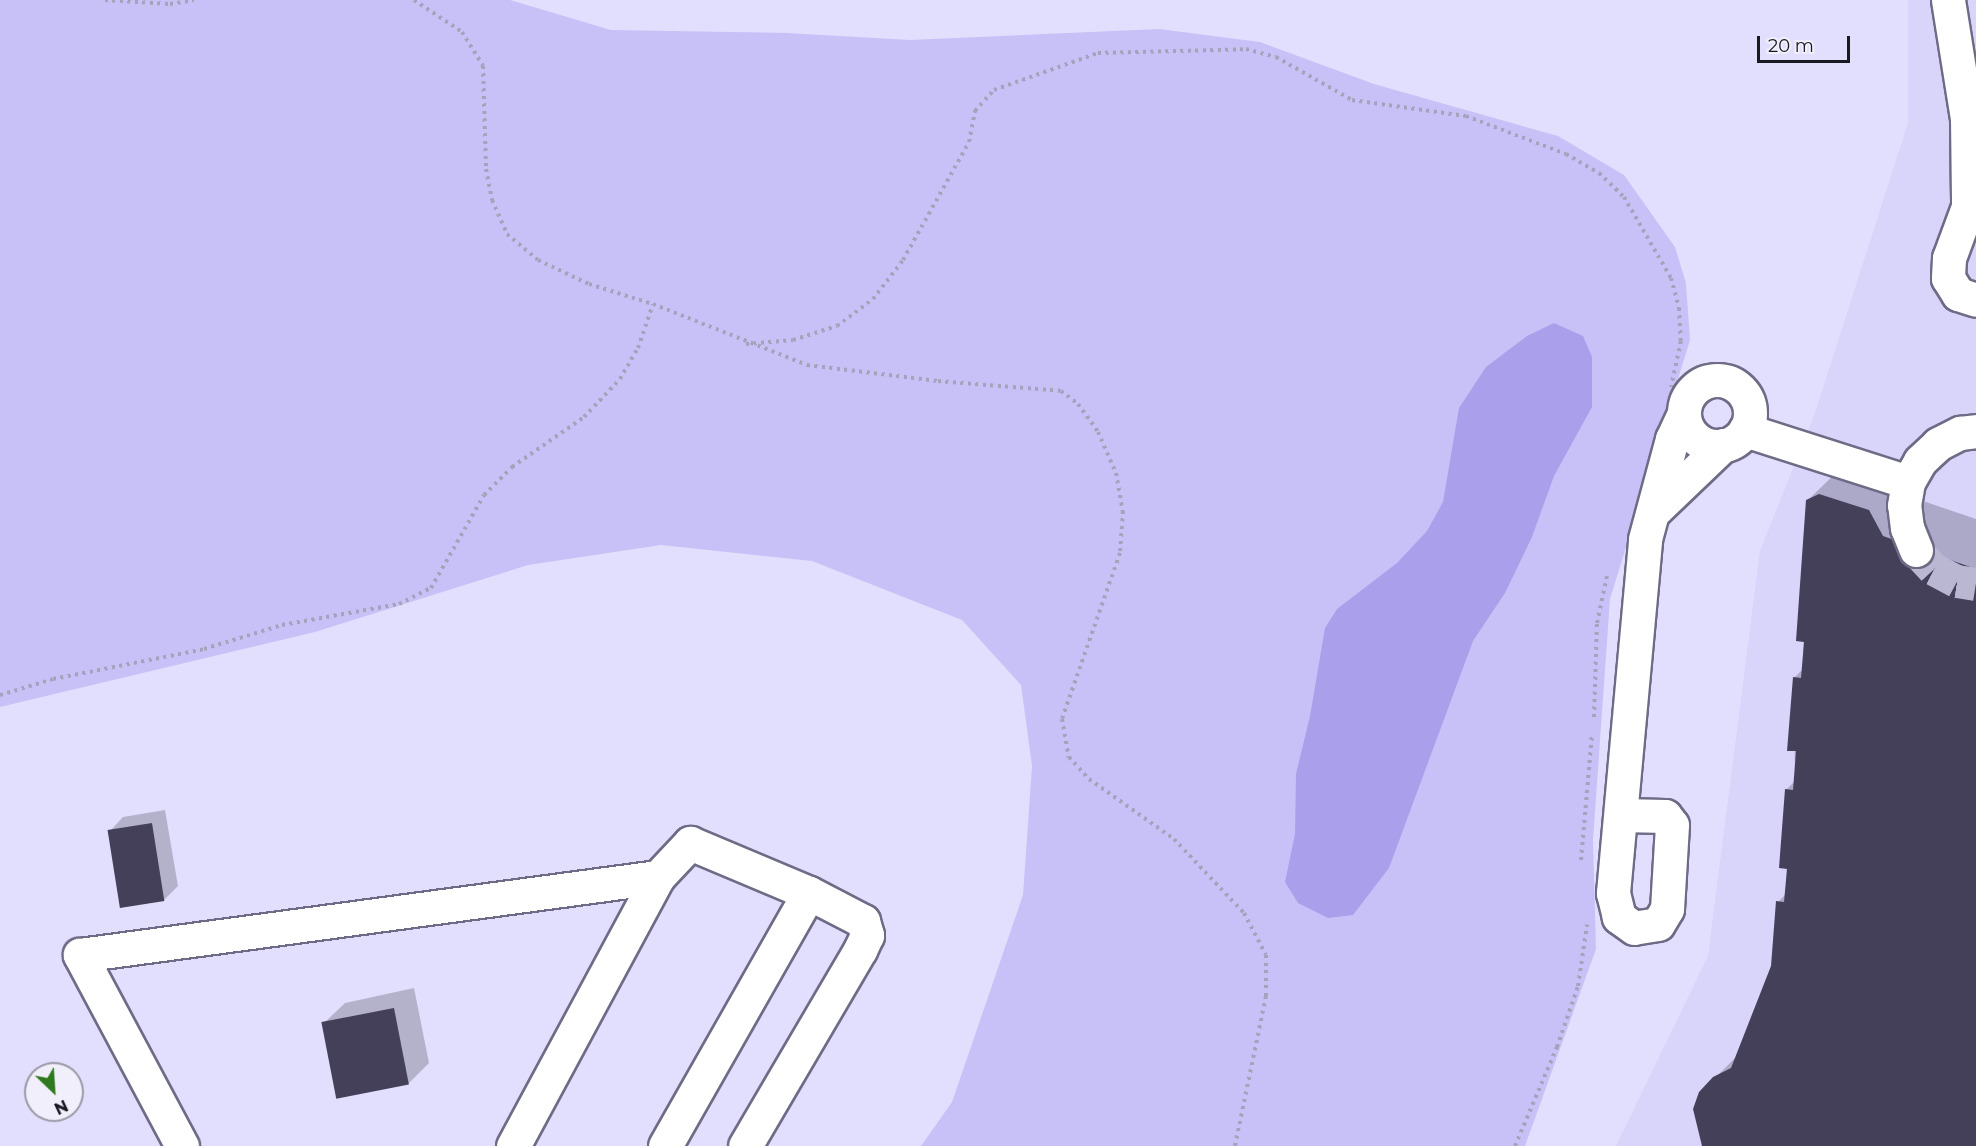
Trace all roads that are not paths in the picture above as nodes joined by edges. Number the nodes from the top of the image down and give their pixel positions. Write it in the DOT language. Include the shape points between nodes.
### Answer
graph roads {
  1 [pos="1948,0"];
  2 [pos="1972,0"];
  3 [pos="1955,48"];
  4 [pos="1972,195"];
  5 [pos="1976,300"];
  6 [pos="1677,403"];
  7 [pos="1976,431"];
  8 [pos="1734,437"];
  9 [pos="1908,482"];
  10 [pos="1655,510"];
  11 [pos="1916,550"];
  12 [pos="1621,815"];
  13 [pos="658,877"];
  14 [pos="809,893"];
  15 [pos="182,1146"];
  16 [pos="513,1146"];
  17 [pos="665,1146"];
  18 [pos="746,1146"];
  1 -- 3 [label="lane"];
  2 -- 3 [label="lane"];
  3 -- 4 [label="lane" via="1967,118"];
  4 -- 5 [label="lane" via="1948,258 1948,278 1958,294"];
  6 -- 8 [label="lane" via="1687,429 1697,439"];
  6 -- 8 [label="lane" via="1709,380 1725,381 1739,388 1748,400 1750,415"];
  6 -- 10 [label="lane"];
  7 -- 9 [label="lane" via="1960,433 1938,444 1920,461"];
  8 -- 9 [label="lane"];
  8 -- 10 [label="lane"];
  9 -- 11 [label="lane" via="1906,528"];
  10 -- 12 [label="lane" via="1645,539"];
  13 -- 14 [label="lane" via="690,843"];
  13 -- 15 [label="lane" via="80,955"];
  13 -- 16 [label="lane"];
  14 -- 17 [label="lane"];
  14 -- 18 [label="lane" via="863,921 867,935"];
}
